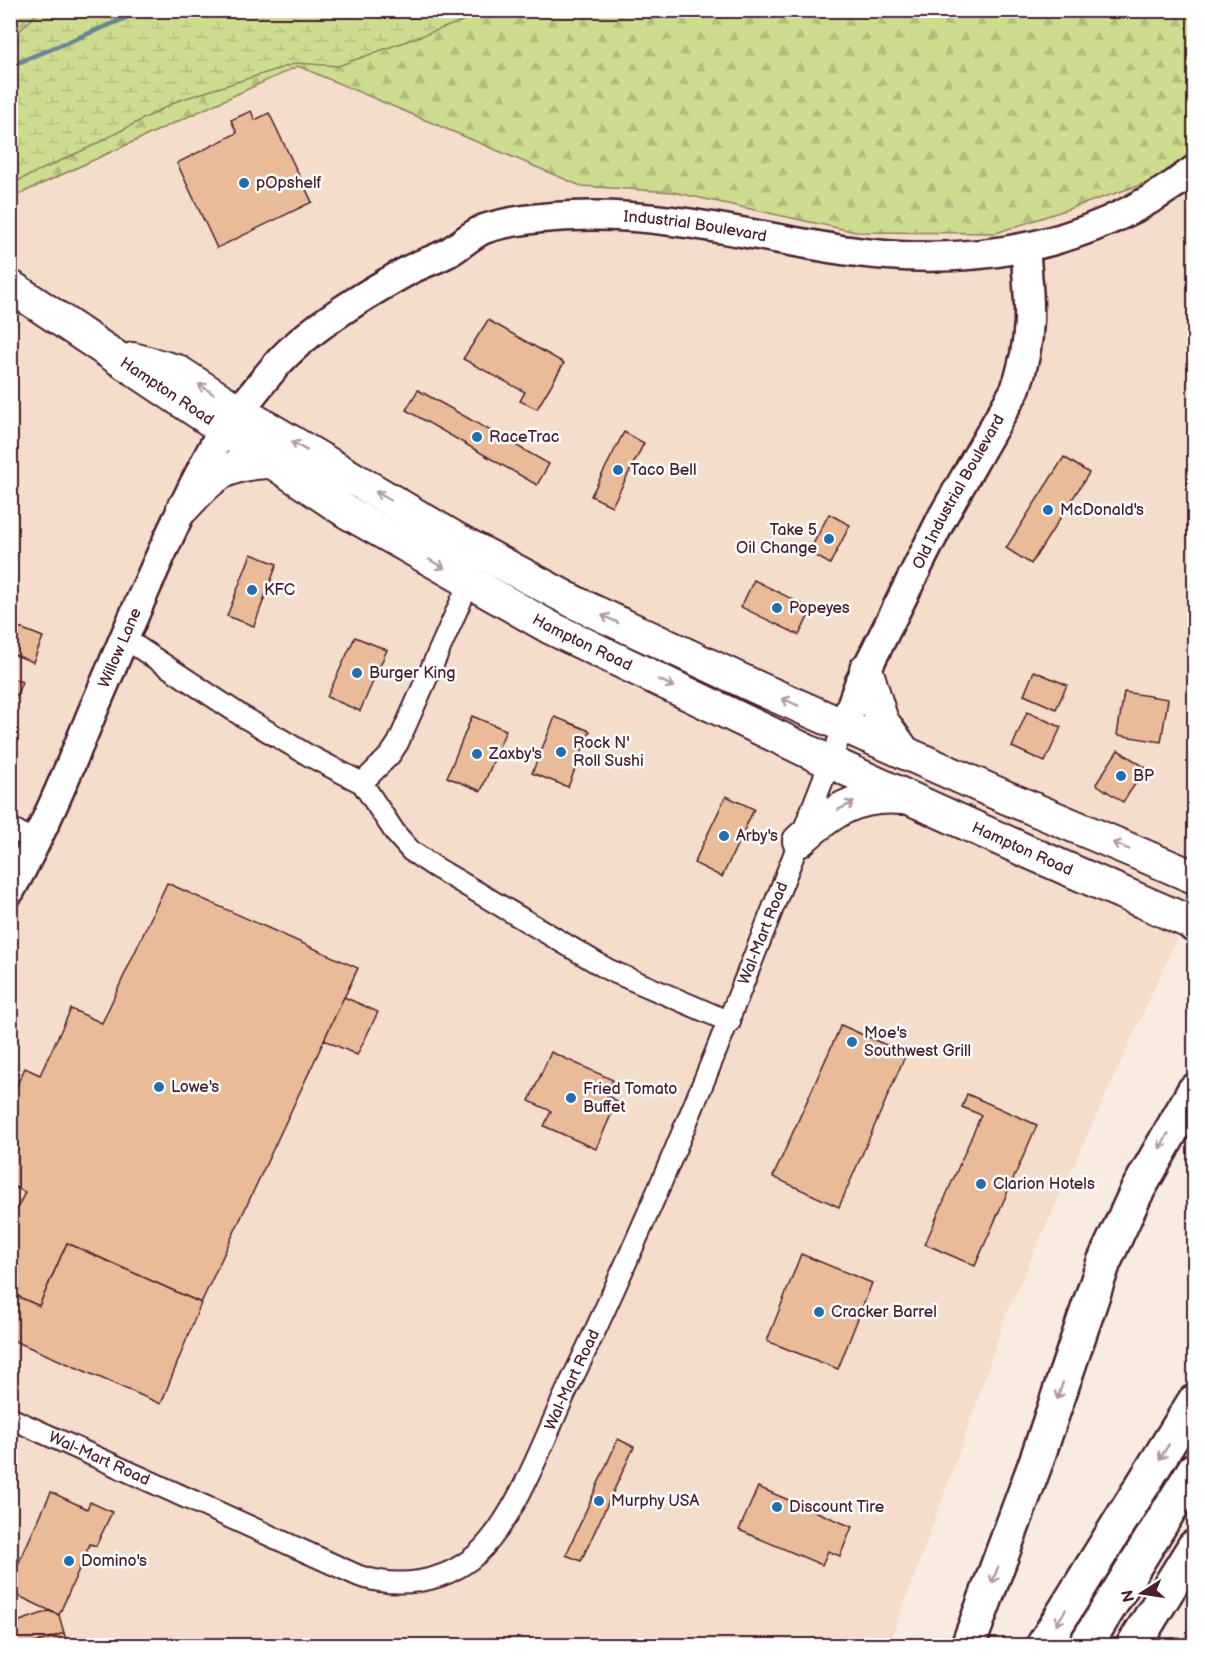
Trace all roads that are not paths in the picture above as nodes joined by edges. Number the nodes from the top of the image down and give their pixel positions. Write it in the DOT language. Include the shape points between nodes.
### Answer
graph roads {
  1 [pos="1194,170"];
  2 [pos="1024,248"];
  3 [pos="10,286"];
  4 [pos="112,354"];
  5 [pos="232,416"];
  6 [pos="272,462"];
  7 [pos="183,508"];
  8 [pos="470,583"];
  9 [pos="124,638"];
  10 [pos="866,669"];
  11 [pos="844,726"];
  12 [pos="905,753"];
  13 [pos="830,762"];
  14 [pos="362,783"];
  15 [pos="912,799"];
  16 [pos="10,827"];
  17 [pos="800,841"];
  18 [pos="37,843"];
  19 [pos="1194,877"];
  20 [pos="10,891"];
  21 [pos="1194,924"];
  22 [pos="730,1022"];
  23 [pos="1194,1091"];
  24 [pos="1194,1402"];
  25 [pos="10,1418"];
  26 [pos="1194,1470"];
  27 [pos="1194,1548"];
  28 [pos="969,1646"];
  29 [pos="1043,1646"];
  30 [pos="1085,1646"];
  31 [pos="1133,1646"];
  1 -- 2 [label="street, Industrial Boulevard" via="1134,211 1093,229"];
  2 -- 5 [label="street, Industrial Boulevard" via="976,255 923,256 844,250 653,219 572,216 483,230 319,327 280,361"];
  2 -- 10 [label="street, Old Industrial Boulevard" via="1030,329 1023,370 953,496"];
  3 -- 4 [label="main road, Hampton Road"];
  4 -- 5 [label="main road, Hampton Road"];
  5 -- 4 [label="main road, Hampton Road, one-way" via="177,371"];
  5 -- 6 [label="main road, Hampton Road"];
  5 -- 7 [label="street, Willow Lane"];
  11 -- 5 [label="main road, Hampton Road, one-way" via="559,594"];
  6 -- 7 [label="main road" via="251,463 215,474"];
  6 -- 8 [label="main road, Hampton Road, one-way" via="347,512"];
  7 -- 9 [label="street, Willow Lane"];
  8 -- 13 [label="main road, Hampton Road, one-way" via="551,628"];
  8 -- 14 [label="street" via="398,742"];
  9 -- 14 [label="street" via="242,716"];
  9 -- 18 [label="street, Willow Lane"];
  10 -- 11 [label="street, Old Industrial Boulevard"];
  10 -- 12 [label="main road" via="882,721"];
  11 -- 12 [label="main road, Hampton Road"];
  11 -- 13 [label="street, Wal-Mart Road"];
  19 -- 12 [label="main road, Hampton Road, one-way"];
  13 -- 15 [label="main road, Hampton Road"];
  13 -- 17 [label="street, Wal-Mart Road"];
  14 -- 22 [label="street" via="396,834 435,867 609,970"];
  17 -- 15 [label="main road, one-way" via="829,816 862,799"];
  15 -- 21 [label="main road, Hampton Road"];
  16 -- 18 [label="street"];
  17 -- 22 [label="street, Wal-Mart Road"];
  18 -- 20 [label="street, Willow Lane"];
  22 -- 25 [label="street, Wal-Mart Road" via="588,1347 509,1513 477,1554 459,1567 417,1582 381,1583 359,1576"];
  23 -- 28 [label="highway, one-way" via="1136,1192 1104,1262"];
  24 -- 29 [label="highway, one-way"];
  26 -- 30 [label="highway"];
  27 -- 31 [label="highway"];
}
